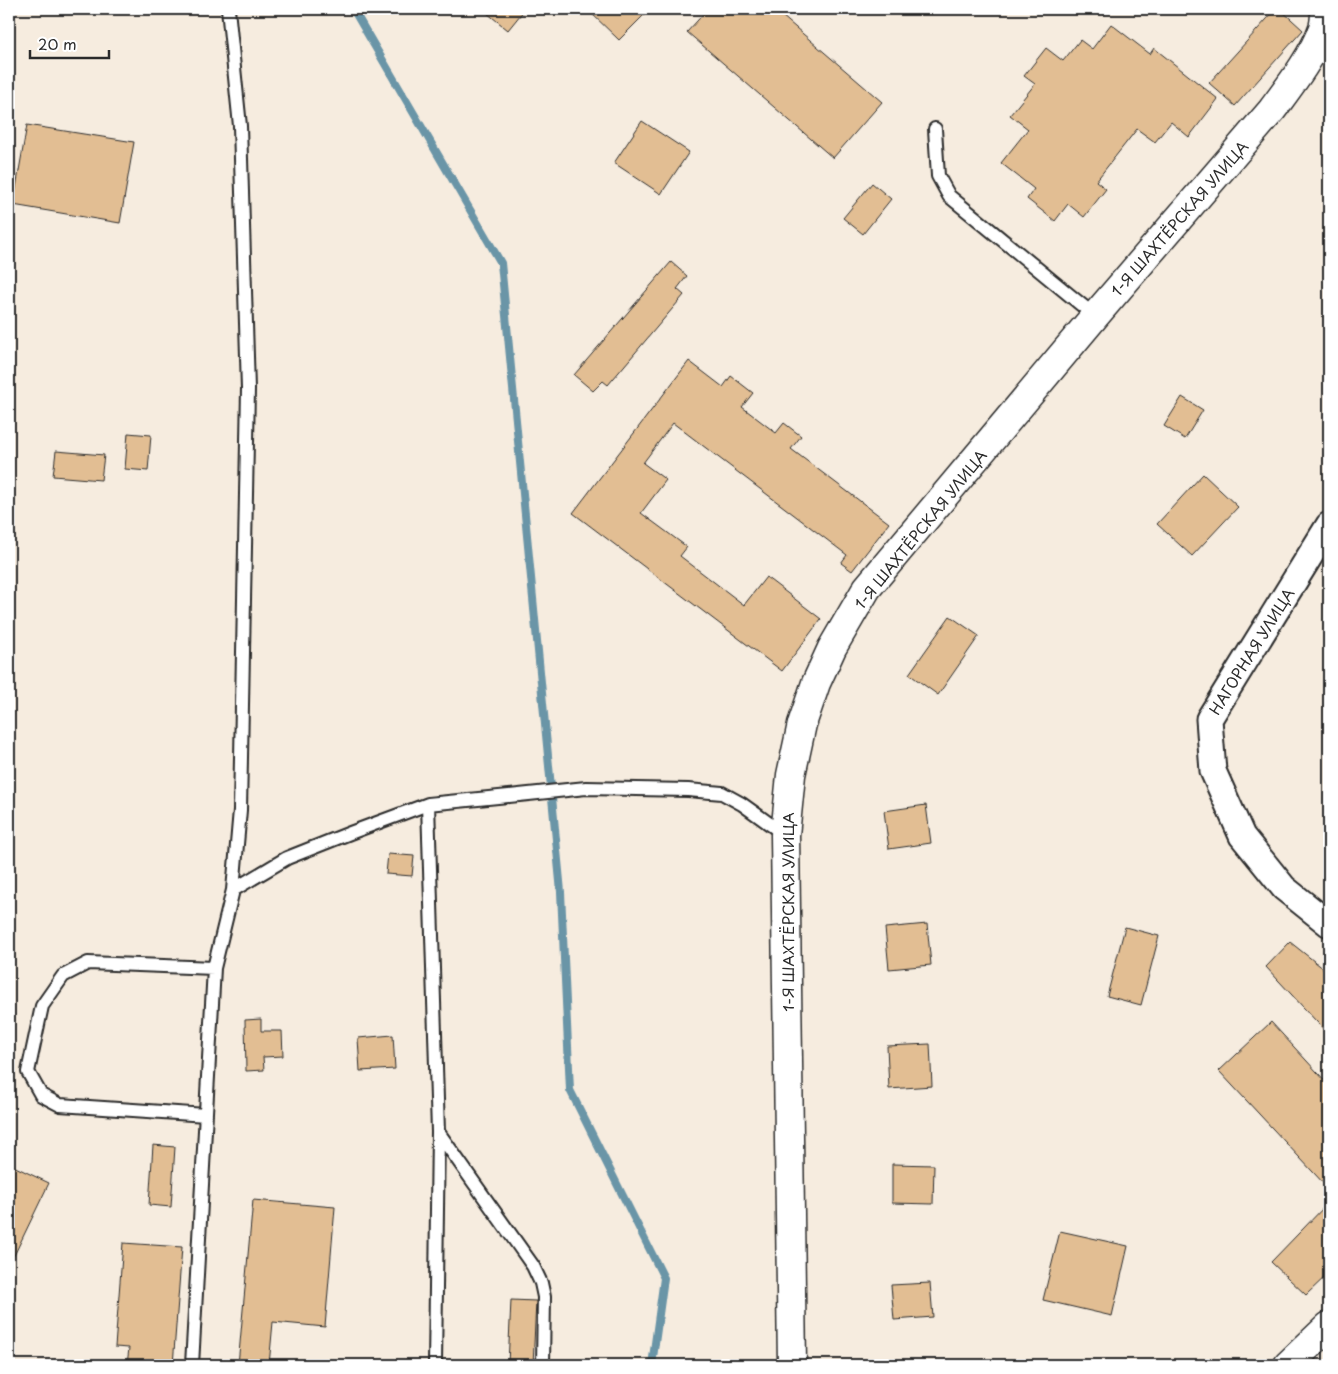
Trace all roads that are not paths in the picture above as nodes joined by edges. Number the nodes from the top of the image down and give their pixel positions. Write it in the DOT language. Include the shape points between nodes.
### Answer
graph roads {
  1 [pos="228,9"];
  2 [pos="1325,9"];
  3 [pos="935,129"];
  4 [pos="1095,316"];
  5 [pos="1329,525"];
  6 [pos="428,804"];
  7 [pos="785,836"];
  8 [pos="233,890"];
  9 [pos="1329,924"];
  10 [pos="214,968"];
  11 [pos="206,1115"];
  12 [pos="438,1132"];
  13 [pos="1329,1326"];
  14 [pos="192,1365"];
  15 [pos="435,1365"];
  16 [pos="543,1365"];
  17 [pos="792,1365"];
  18 [pos="1288,1365"];
  1 -- 8 [label="lane" via="240,126 248,389 240,810"];
  2 -- 4 [label="street, 1-Я ШАХТЁРСКАЯ УЛИЦА" via="1316,45 1272,110"];
  3 -- 4 [label="lane" via="938,176 949,196"];
  4 -- 7 [label="street, 1-Я ШАХТЁРСКАЯ УЛИЦА" via="867,588 850,616 816,683 802,724 790,775"];
  5 -- 9 [label="street, НАГОРНАЯ УЛИЦА" via="1209,719 1213,772 1242,836 1284,888"];
  6 -- 7 [label="lane" via="586,788 722,793"];
  6 -- 8 [label="lane" via="287,858"];
  6 -- 12 [label="lane"];
  7 -- 17 [label="street, 1-Я ШАХТЁРСКАЯ УЛИЦА"];
  8 -- 10 [label="lane"];
  10 -- 11 [label="lane"];
  10 -- 11 [label="lane" via="88,963 63,976 42,1006 28,1072 41,1095 60,1105"];
  11 -- 14 [label="lane"];
  12 -- 15 [label="lane"];
  12 -- 16 [label="lane" via="533,1266 541,1283 544,1296"];
  13 -- 18 [label="street"];
}
